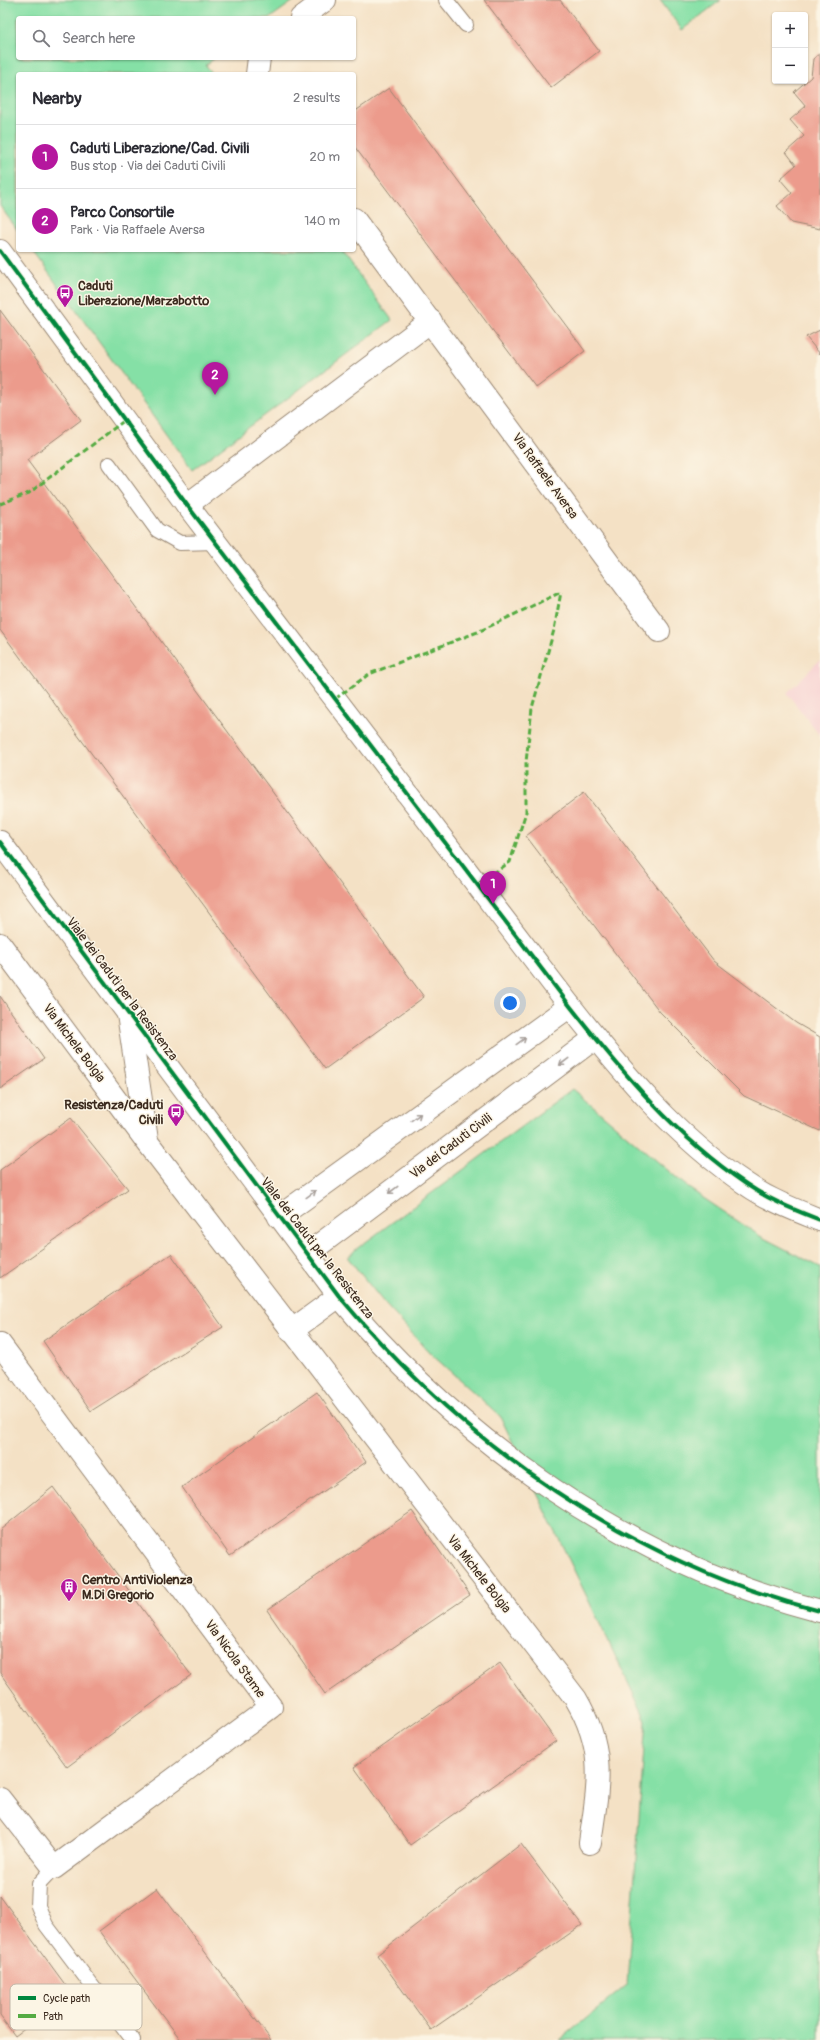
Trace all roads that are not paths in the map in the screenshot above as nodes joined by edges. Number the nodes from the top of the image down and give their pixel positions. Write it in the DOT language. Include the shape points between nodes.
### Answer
graph roads {
  1 [pos="326,0"];
  2 [pos="446,0"];
  3 [pos="304,16"];
  4 [pos="466,25"];
  5 [pos="259,60"];
  6 [pos="257,72"];
  7 [pos="356,222"];
  8 [pos="0,251"];
  9 [pos="430,321"];
  10 [pos="109,464"];
  11 [pos="187,504"];
  12 [pos="216,542"];
  13 [pos="659,630"];
  14 [pos="0,842"];
  15 [pos="0,944"];
  16 [pos="570,1006"];
  17 [pos="128,1014"];
  18 [pos="595,1038"];
  19 [pos="148,1143"];
  20 [pos="279,1217"];
  21 [pos="820,1220"];
  22 [pos="307,1254"];
  23 [pos="339,1296"];
  24 [pos="291,1330"];
  25 [pos="0,1344"];
  26 [pos="820,1611"];
  27 [pos="0,1799"];
  28 [pos="590,1844"];
  29 [pos="54,1868"];
  30 [pos="91,1984"];
  31 [pos="126,2030"];
  32 [pos="134,2040"];
  1 -- 3 [label="street"];
  2 -- 4 [label="lane"];
  5 -- 6 [label="street"];
  7 -- 9 [label="street, Via Raffaele Aversa"];
  8 -- 11 [label="street"];
  9 -- 11 [label="street"];
  9 -- 13 [label="street, Via Raffaele Aversa"];
  10 -- 12 [label="lane" via="157,530 180,544"];
  11 -- 12 [label="street"];
  12 -- 16 [label="street"];
  14 -- 17 [label="street, Viale dei Caduti per la Resistenza"];
  15 -- 19 [label="street, Via Michele Bolgia"];
  16 -- 18 [label="street"];
  20 -- 16 [label="street, one-way"];
  17 -- 19 [label="street, Via Michele Bolgia"];
  17 -- 20 [label="street, Viale dei Caduti per la Resistenza"];
  18 -- 21 [label="street" via="668,1121 712,1159 763,1194"];
  18 -- 22 [label="street, Via dei Caduti Civili, one-way"];
  19 -- 24 [label="street, Via Michele Bolgia"];
  20 -- 22 [label="street, Viale dei Caduti per la Resistenza"];
  22 -- 23 [label="street, Viale dei Caduti per la Resistenza"];
  23 -- 24 [label="street"];
  23 -- 26 [label="street, Viale dei Caduti per la Resistenza" via="396,1358 464,1422 505,1456 578,1505 681,1562 745,1587"];
  24 -- 28 [label="street, Via Michele Bolgia" via="583,1711 593,1734 598,1759 599,1783"];
  25 -- 29 [label="street, Via Nicola Stame" via="271,1708"];
  27 -- 29 [label="street"];
  29 -- 30 [label="lane" via="40,1884 38,1906 46,1925"];
  31 -- 32 [label="lane"];
}
